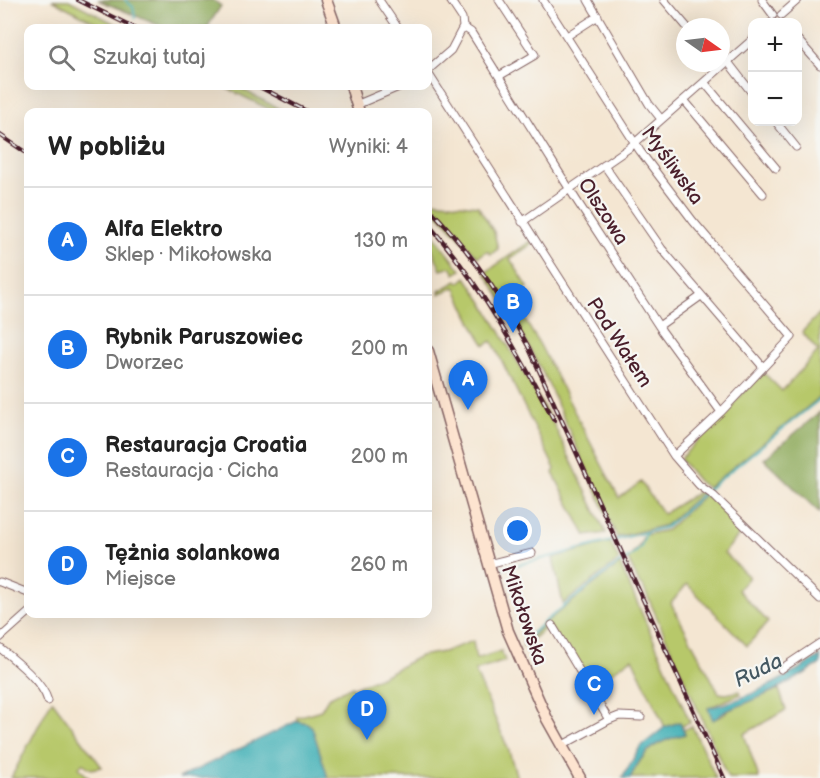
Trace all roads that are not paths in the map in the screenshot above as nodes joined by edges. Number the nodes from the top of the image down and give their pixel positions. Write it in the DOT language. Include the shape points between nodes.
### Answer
graph roads {
  1 [pos="379,0"];
  2 [pos="450,0"];
  3 [pos="499,0"];
  4 [pos="543,0"];
  5 [pos="588,0"];
  6 [pos="664,0"];
  7 [pos="762,0"];
  8 [pos="798,0"];
  9 [pos="329,3"];
  10 [pos="598,16"];
  11 [pos="679,18"];
  12 [pos="776,18"];
  13 [pos="779,18"];
  14 [pos="335,24"];
  15 [pos="395,24"];
  16 [pos="463,27"];
  17 [pos="567,36"];
  18 [pos="748,44"];
  19 [pos="802,45"];
  20 [pos="730,60"];
  21 [pos="730,64"];
  22 [pos="820,65"];
  23 [pos="432,67"];
  24 [pos="712,72"];
  25 [pos="499,76"];
  26 [pos="432,77"];
  27 [pos="704,82"];
  28 [pos="748,87"];
  29 [pos="352,90"];
  30 [pos="393,90"];
  31 [pos="684,100"];
  32 [pos="357,108"];
  33 [pos="359,108"];
  34 [pos="661,119"];
  35 [pos="779,126"];
  36 [pos="634,142"];
  37 [pos="796,147"];
  38 [pos="604,165"];
  39 [pos="776,168"];
  40 [pos="569,189"];
  41 [pos="763,194"];
  42 [pos="522,222"];
  43 [pos="701,296"];
  44 [pos="659,326"];
  45 [pos="432,365"];
  46 [pos="763,367"];
  47 [pos="721,412"];
  48 [pos="674,456"];
  49 [pos="532,553"];
  50 [pos="488,564"];
  51 [pos="0,582"];
  52 [pos="24,591"];
  53 [pos="820,599"];
  54 [pos="24,617"];
  55 [pos="552,626"];
  56 [pos="0,638"];
  57 [pos="820,643"];
  58 [pos="0,648"];
  59 [pos="781,669"];
  60 [pos="48,701"];
  61 [pos="641,717"];
  62 [pos="609,720"];
  63 [pos="561,746"];
  64 [pos="580,778"];
  1 -- 15 [label="street"];
  2 -- 16 [label="street, Olszowa" via="462,18"];
  3 -- 25 [label="street" via="535,55"];
  4 -- 17 [label="street, Myśliwska"];
  5 -- 10 [label="street"];
  6 -- 11 [label="street"];
  7 -- 12 [label="street"];
  8 -- 13 [label="street"];
  9 -- 14 [label="main road"];
  10 -- 17 [label="street"];
  10 -- 34 [label="street"];
  16 -- 23 [label="street" via="451,50"];
  16 -- 25 [label="street, Olszowa" via="471,32"];
  17 -- 36 [label="street, Myśliwska"];
  18 -- 20 [label="street"];
  19 -- 22 [label="street"];
  21 -- 28 [label="street"];
  24 -- 27 [label="street"];
  25 -- 40 [label="street, Olszowa"];
  26 -- 42 [label="street, Pod Wałem"];
  27 -- 31 [label="street"];
  27 -- 39 [label="street"];
  29 -- 32 [label="main road"];
  30 -- 33 [label="street"];
  31 -- 34 [label="street"];
  31 -- 41 [label="street"];
  34 -- 36 [label="street"];
  35 -- 37 [label="street"];
  36 -- 38 [label="street"];
  36 -- 46 [label="street, Myśliwska" via="693,221 792,338"];
  38 -- 40 [label="street"];
  38 -- 43 [label="street" via="653,238"];
  40 -- 42 [label="street"];
  40 -- 44 [label="street, Olszowa"];
  42 -- 48 [label="street, Pod Wałem"];
  43 -- 44 [label="street"];
  43 -- 46 [label="street"];
  44 -- 47 [label="street, Olszowa"];
  45 -- 50 [label="main road, Mikołowska"];
  46 -- 47 [label="street"];
  47 -- 48 [label="street"];
  48 -- 53 [label="street, Pod Wałem"];
  49 -- 50 [label="street"];
  50 -- 63 [label="main road, Mikołowska" via="514,647"];
  51 -- 52 [label="street"];
  54 -- 56 [label="street"];
  55 -- 62 [label="street"];
  57 -- 59 [label="street"];
  58 -- 60 [label="street" via="20,664"];
  61 -- 62 [label="street" via="619,716"];
  62 -- 63 [label="street"];
  63 -- 64 [label="main road, Mikołowska"];
}
